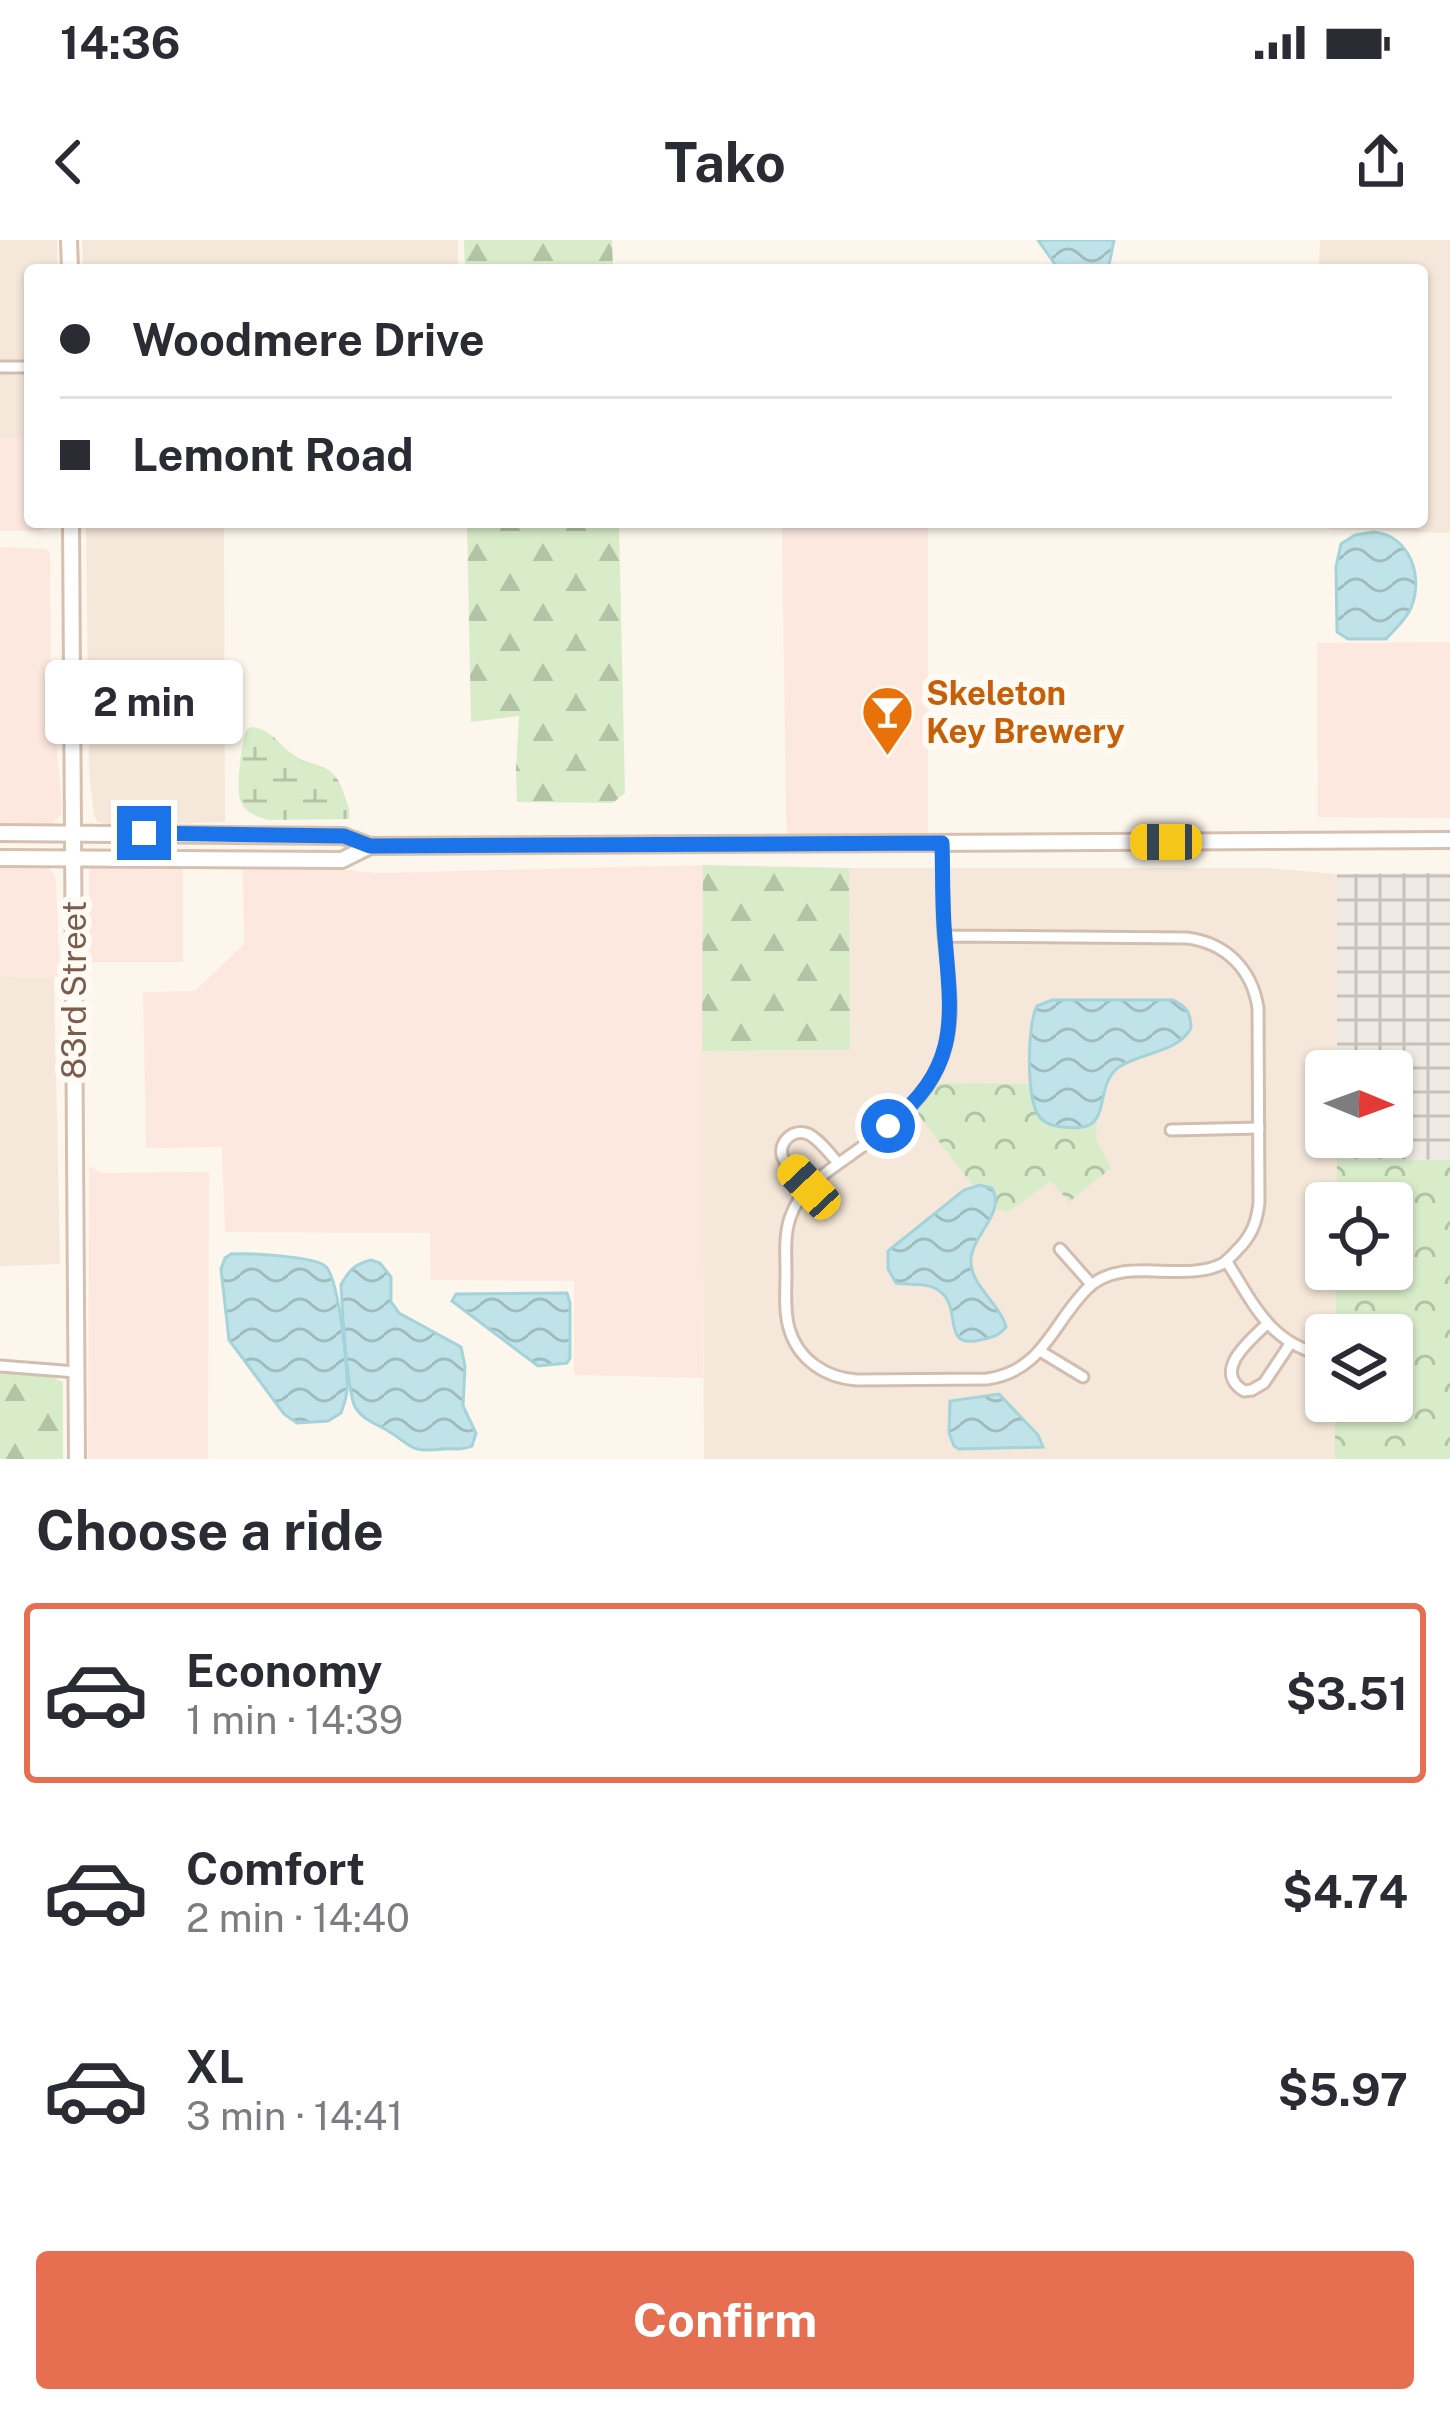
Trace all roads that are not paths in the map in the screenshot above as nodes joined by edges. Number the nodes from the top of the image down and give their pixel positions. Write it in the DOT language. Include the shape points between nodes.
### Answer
graph roads {
  1 [pos="71,528"];
  2 [pos="0,833"];
  3 [pos="74,833"];
  4 [pos="1450,840"];
  5 [pos="942,843"];
  6 [pos="370,846"];
  7 [pos="75,857"];
  8 [pos="0,858"];
  9 [pos="944,936"];
  10 [pos="1259,1128"];
  11 [pos="1171,1130"];
  12 [pos="838,1163"];
  13 [pos="809,1187"];
  14 [pos="1060,1250"];
  15 [pos="1227,1262"];
  16 [pos="1091,1285"];
  17 [pos="1267,1324"];
  18 [pos="1290,1344"];
  19 [pos="1040,1351"];
  20 [pos="1305,1352"];
  21 [pos="0,1366"];
  22 [pos="76,1372"];
  23 [pos="1083,1377"];
  24 [pos="76,1459"];
  1 -- 3 [label="main road, 83rd Street"];
  2 -- 3 [label="main road"];
  3 -- 6 [label="main road" via="344,836"];
  3 -- 7 [label="main road, 83rd Street"];
  4 -- 5 [label="main road"];
  5 -- 6 [label="main road"];
  5 -- 9 [label="street"];
  6 -- 7 [label="main road" via="342,860"];
  7 -- 8 [label="main road"];
  7 -- 22 [label="main road, 83rd Street"];
  9 -- 10 [label="street" via="1180,938 1218,947 1243,966 1258,1008"];
  9 -- 12 [label="street" via="951,1018 934,1076 910,1108"];
  10 -- 11 [label="street"];
  10 -- 15 [label="street" via="1255,1225"];
  12 -- 13 [label="street"];
  12 -- 13 [label="street" via="809,1134 785,1140 783,1160"];
  13 -- 19 [label="street" via="789,1219 786,1267 787,1319 807,1360 857,1380 987,1379"];
  14 -- 16 [label="street"];
  15 -- 16 [label="street" via="1119,1274"];
  15 -- 17 [label="street"];
  16 -- 19 [label="street"];
  17 -- 18 [label="street"];
  17 -- 18 [label="street" via="1233,1362 1236,1388 1258,1388"];
  18 -- 20 [label="street"];
  19 -- 23 [label="street"];
  21 -- 22 [label="street"];
  22 -- 24 [label="main road, 83rd Street"];
}
